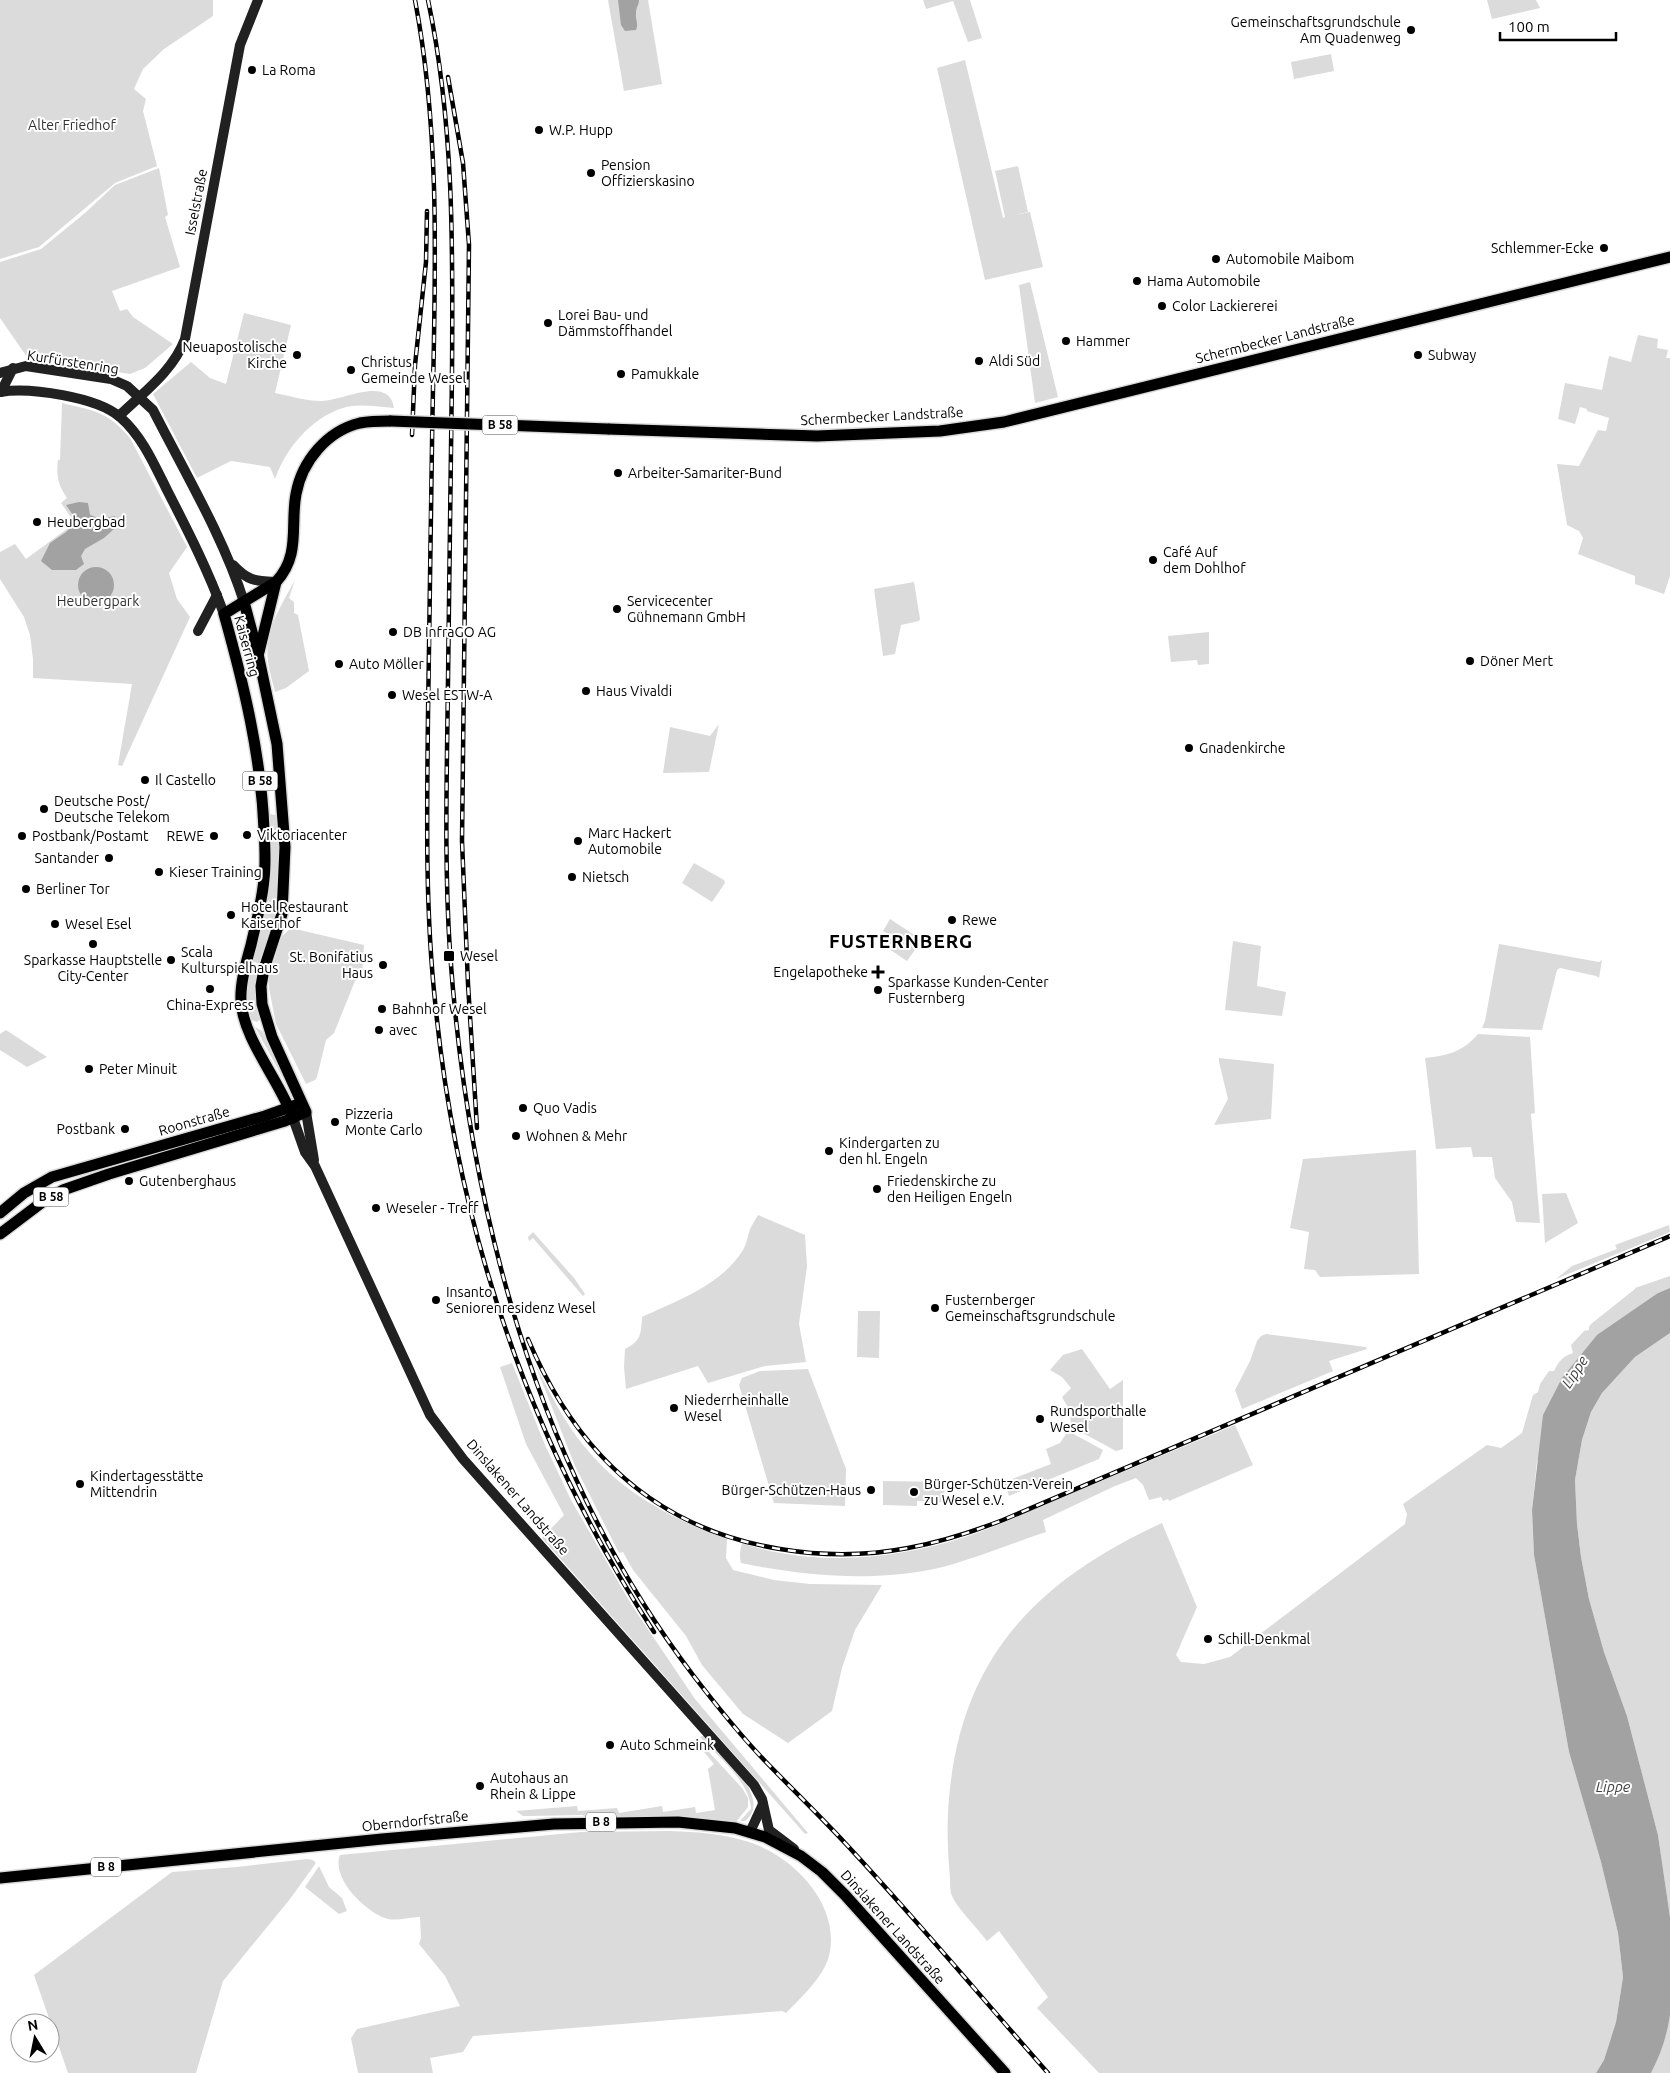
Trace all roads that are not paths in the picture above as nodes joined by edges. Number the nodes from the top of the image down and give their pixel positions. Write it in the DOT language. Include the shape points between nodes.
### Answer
graph roads {
  1 [pos="258,0"];
  2 [pos="1670,256"];
  3 [pos="13,368"];
  4 [pos="0,373"];
  5 [pos="1,392"];
  6 [pos="139,396"];
  7 [pos="119,416"];
  8 [pos="230,563"];
  9 [pos="276,582"];
  10 [pos="217,595"];
  11 [pos="244,602"];
  12 [pos="224,614"];
  13 [pos="198,631"];
  14 [pos="258,654"];
  15 [pos="260,908"];
  16 [pos="282,914"];
  17 [pos="304,1108"];
  18 [pos="292,1113"];
  19 [pos="107,1162"];
  20 [pos="314,1166"];
  21 [pos="109,1174"];
  22 [pos="0,1213"];
  23 [pos="0,1234"];
  24 [pos="762,1804"];
  25 [pos="750,1832"];
  26 [pos="822,1872"];
  27 [pos="0,1878"];
  28 [pos="1005,2073"];
  1 -- 6 [label="main road, Isselstraße" via="240,45 185,339 171,366"];
  2 -- 9 [label="main road, Schermbecker Landstraße / B 58, bridge" via="1004,422 940,431 817,436 391,421 359,424 326,441 311,457 300,478 296,495 291,554 283,575"];
  3 -- 4 [label="main road, Kurfürstenring"];
  3 -- 5 [label="main road"];
  3 -- 6 [label="main road, Kurfürstenring" via="26,366 111,379"];
  5 -- 7 [label="main road" via="26,391 93,402"];
  6 -- 7 [label="main road, Isselstraße"];
  6 -- 8 [label="main road, Kaiserring" via="153,410"];
  7 -- 10 [label="main road, Kaiserring" via="140,439 208,570"];
  8 -- 9 [label="main road" via="254,581"];
  8 -- 11 [label="main road, Kaiserring"];
  9 -- 11 [label="main road, Schermbecker Landstraße / B 58"];
  9 -- 14 [label="main road, B 58"];
  10 -- 12 [label="main road, Kaiserring"];
  10 -- 13 [label="main road"];
  11 -- 12 [label="main road, Schermbecker Landstraße / B 58"];
  11 -- 14 [label="main road, B 58"];
  12 -- 15 [label="main road, Kaiserring / B 58" via="256,748 265,849"];
  14 -- 16 [label="main road, Kaiserring / B 58" via="277,744 283,808 286,848"];
  15 -- 16 [label="main road"];
  15 -- 18 [label="main road, B 58" via="246,964 241,1001 246,1026"];
  16 -- 17 [label="main road, B 58" via="264,969 262,1004 272,1037"];
  17 -- 18 [label="main road, B 58"];
  17 -- 20 [label="main road, Dinslakener Landstraße"];
  18 -- 19 [label="main road, Roonstraße / B 58"];
  18 -- 20 [label="main road, Dinslakener Landstraße" via="305,1152"];
  18 -- 21 [label="main road, B 58"];
  19 -- 21 [label="main road"];
  19 -- 22 [label="main road, B 58" via="52,1177 24,1193"];
  20 -- 24 [label="main road, Dinslakener Landstraße" via="430,1415 463,1459 754,1785 761,1794"];
  21 -- 23 [label="main road, B 58" via="63,1190"];
  24 -- 25 [label="main road"];
  24 -- 26 [label="main road, Dinslakener Landstraße" via="769,1830"];
  25 -- 26 [label="main road, Oberndorfstraße / B 8" via="802,1856"];
  25 -- 27 [label="main road, Oberndorfstraße / B 8" via="714,1824 678,1822 554,1824"];
  26 -- 28 [label="main road, Dinslakener Landstraße / B 8"];
}
